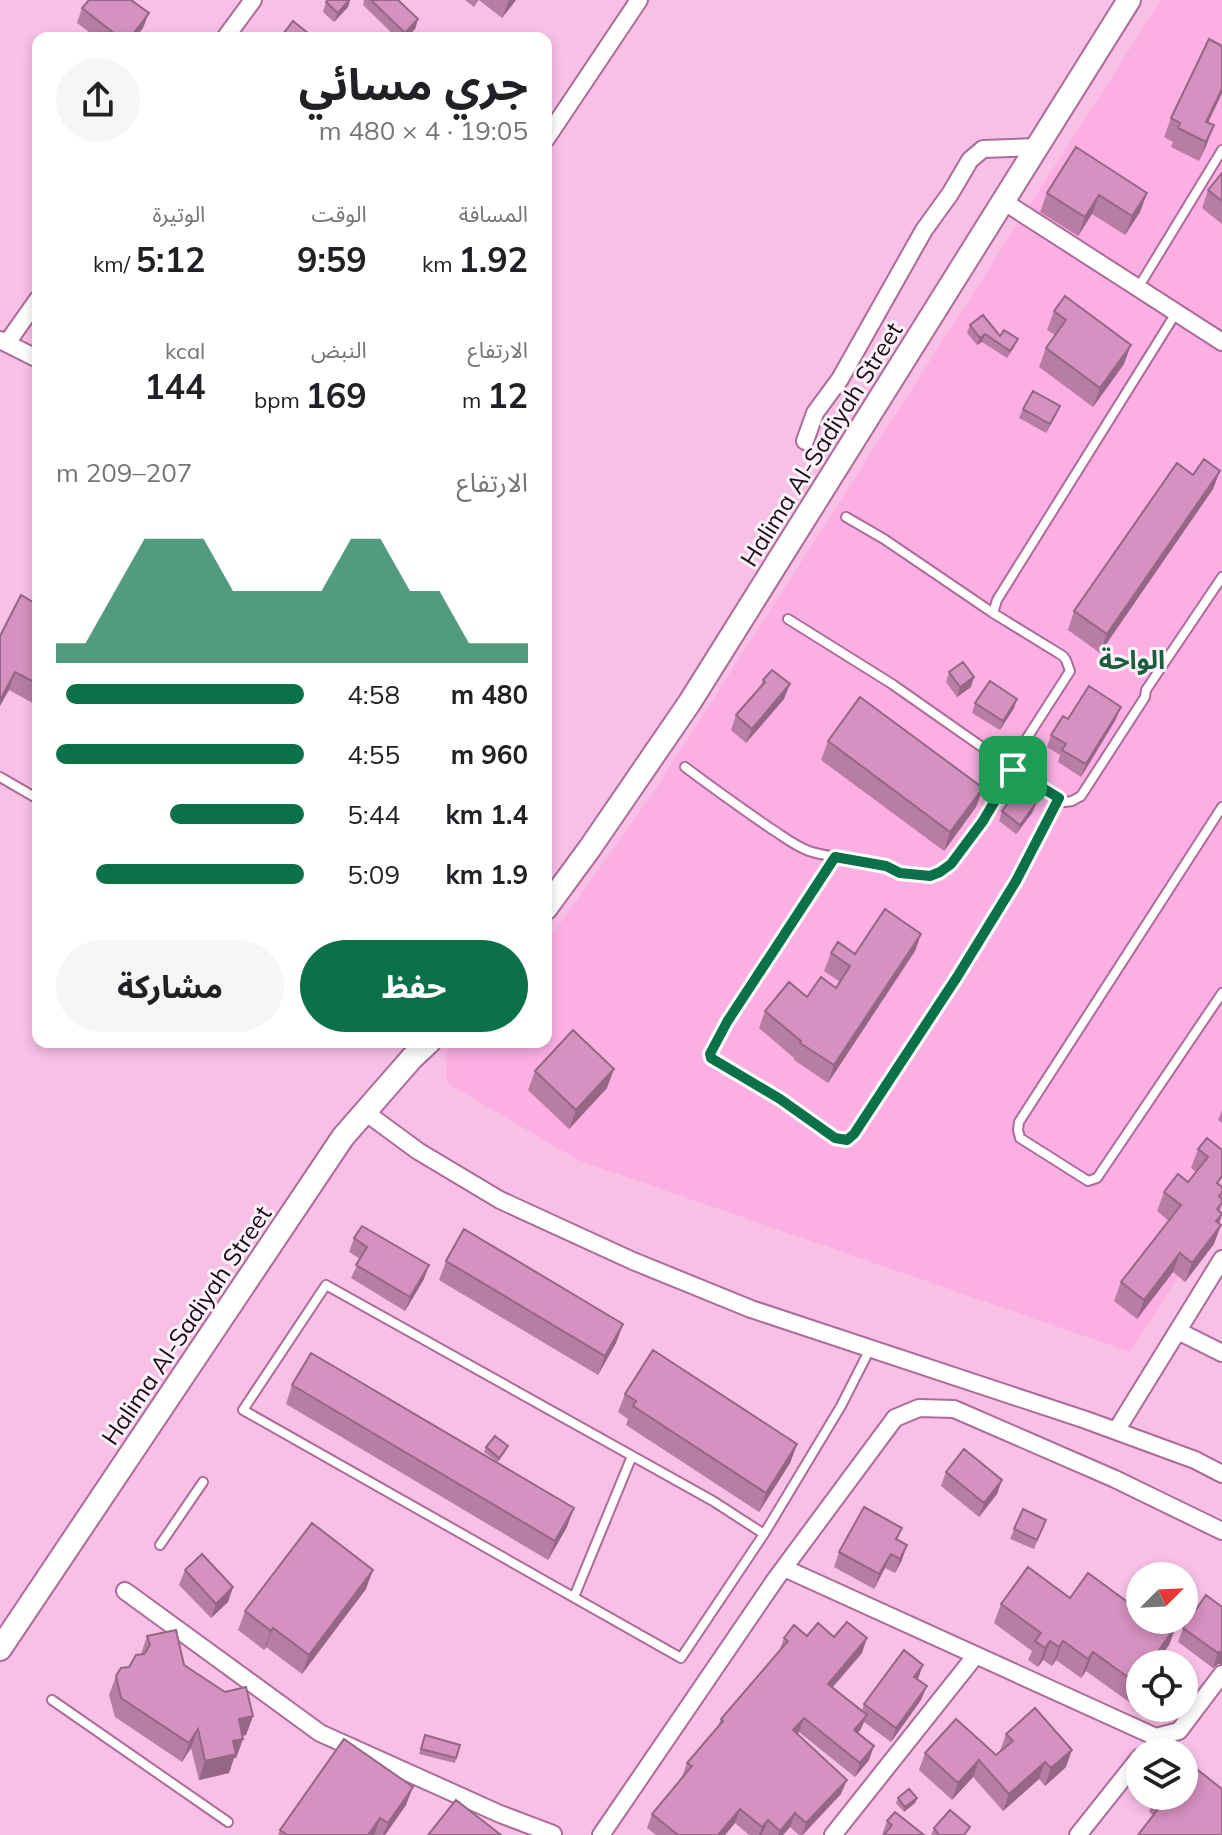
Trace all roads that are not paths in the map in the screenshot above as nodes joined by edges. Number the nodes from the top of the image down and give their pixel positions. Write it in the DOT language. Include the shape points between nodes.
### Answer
graph roads {
  1 [pos="253,0"];
  2 [pos="639,0"];
  3 [pos="1129,0"];
  4 [pos="229,32"];
  5 [pos="552,130"];
  6 [pos="1037,147"];
  7 [pos="1222,150"];
  8 [pos="1003,201"];
  9 [pos="1138,288"];
  10 [pos="32,306"];
  11 [pos="1176,312"];
  12 [pos="3,342"];
  13 [pos="1222,342"];
  14 [pos="32,356"];
  15 [pos="805,441"];
  16 [pos="846,517"];
  17 [pos="1222,577"];
  18 [pos="993,613"];
  19 [pos="788,619"];
  20 [pos="685,767"];
  21 [pos="1011,768"];
  22 [pos="0,777"];
  23 [pos="32,796"];
  24 [pos="1059,798"];
  25 [pos="1222,807"];
  26 [pos="835,857"];
  27 [pos="552,900"];
  28 [pos="1222,993"];
  29 [pos="423,1048"];
  30 [pos="365,1112"];
  31 [pos="1222,1259"];
  32 [pos="1178,1331"];
  33 [pos="871,1348"];
  34 [pos="1222,1353"];
  35 [pos="1116,1431"];
  36 [pos="632,1456"];
  37 [pos="1222,1474"];
  38 [pos="203,1482"];
  39 [pos="1222,1531"];
  40 [pos="764,1534"];
  41 [pos="160,1545"];
  42 [pos="784,1568"];
  43 [pos="125,1591"];
  44 [pos="574,1597"];
  45 [pos="0,1649"];
  46 [pos="976,1655"];
  47 [pos="1222,1674"];
  48 [pos="52,1700"];
  49 [pos="1156,1737"];
  50 [pos="1126,1775"];
  51 [pos="228,1822"];
  52 [pos="553,1834"];
  53 [pos="604,1834"];
  54 [pos="833,1835"];
  55 [pos="1078,1835"];
  1 -- 4 [label="street"];
  2 -- 5 [label="street"];
  3 -- 6 [label="street, Halima Al-Sadiyah Street"];
  6 -- 8 [label="street, Halima Al-Sadiyah Street"];
  6 -- 15 [label="street" via="983,149 970,160 815,413"];
  7 -- 9 [label="lane"];
  8 -- 9 [label="street"];
  8 -- 27 [label="street, Halima Al-Sadiyah Street" via="690,702"];
  9 -- 11 [label="street"];
  10 -- 12 [label="street"];
  11 -- 13 [label="street"];
  11 -- 18 [label="lane"];
  12 -- 14 [label="street"];
  16 -- 18 [label="lane"];
  17 -- 24 [label="lane" via="1081,796 1068,802"];
  18 -- 21 [label="lane" via="1063,656 1070,671"];
  19 -- 21 [label="lane"];
  20 -- 26 [label="lane" via="786,839"];
  21 -- 24 [label="lane"];
  21 -- 26 [label="lane" via="983,821 940,872 900,873"];
  22 -- 23 [label="lane"];
  24 -- 26 [label="lane" via="957,977 863,1124 847,1140 835,1138 710,1054"];
  25 -- 28 [label="lane" via="1019,1122 1020,1138 1088,1181 1097,1178"];
  29 -- 30 [label="street, Halima Al-Sadiyah Street"];
  30 -- 33 [label="street" via="500,1200 751,1309"];
  30 -- 45 [label="street, Halima Al-Sadiyah Street" via="343,1137"];
  31 -- 32 [label="street"];
  32 -- 34 [label="street"];
  32 -- 35 [label="street"];
  33 -- 35 [label="street"];
  33 -- 40 [label="lane"];
  35 -- 37 [label="street"];
  36 -- 40 [label="lane"];
  36 -- 44 [label="lane"];
  36 -- 44 [label="lane" via="326,1285 243,1410"];
  38 -- 41 [label="lane"];
  39 -- 42 [label="street" via="954,1409 919,1408 895,1418"];
  40 -- 44 [label="lane" via="681,1658"];
  42 -- 46 [label="street"];
  42 -- 53 [label="street"];
  43 -- 52 [label="street" via="320,1733"];
  46 -- 49 [label="street"];
  46 -- 54 [label="street"];
  47 -- 49 [label="street" via="1179,1731"];
  48 -- 51 [label="lane"];
  50 -- 55 [label="street"];
}
